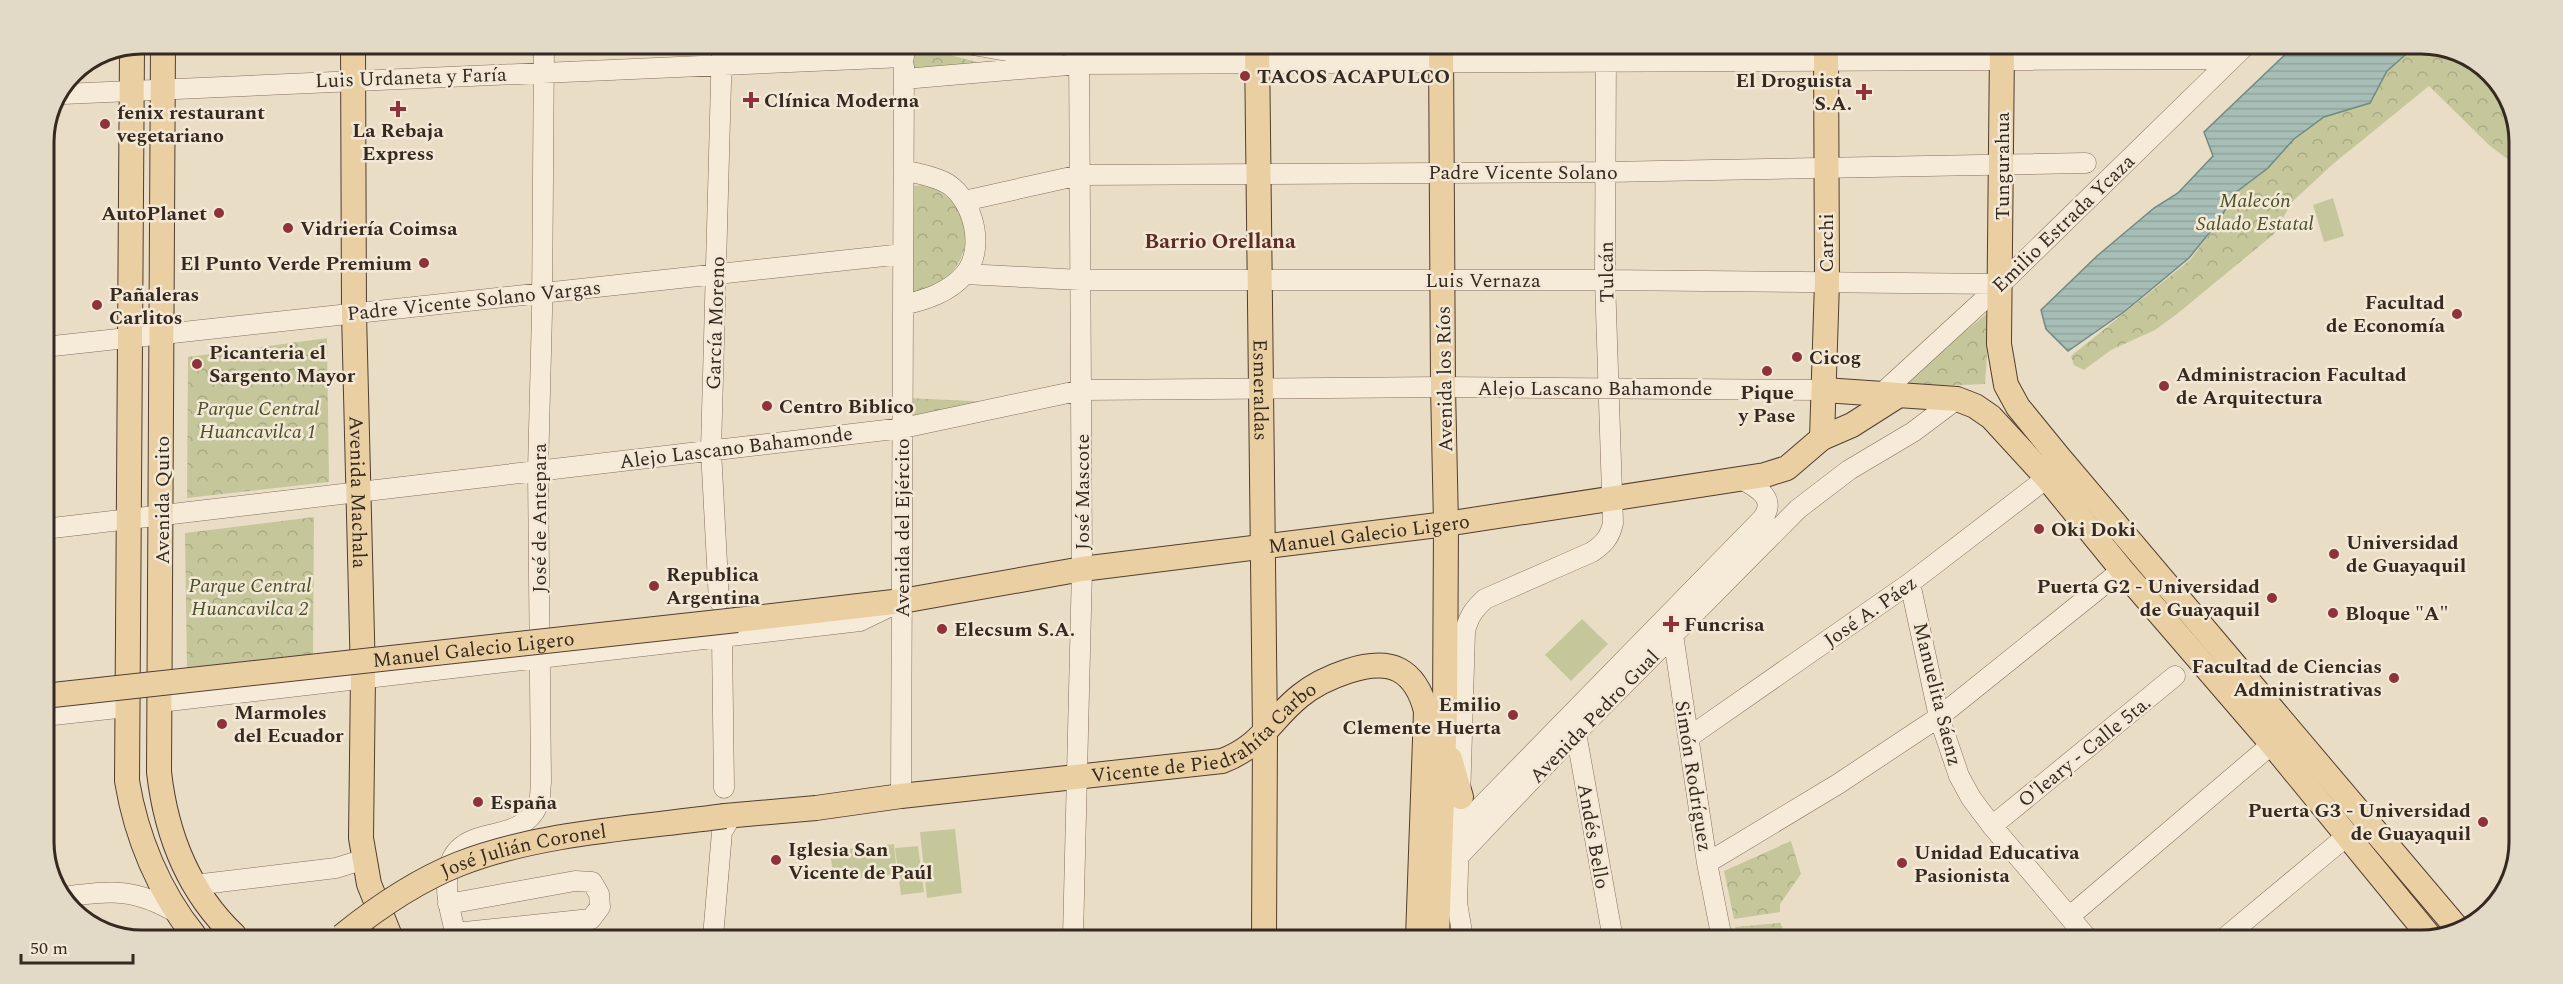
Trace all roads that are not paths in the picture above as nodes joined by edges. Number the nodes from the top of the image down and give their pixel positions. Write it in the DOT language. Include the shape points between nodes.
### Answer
graph roads {
  1 [pos="163,54"];
  2 [pos="353,54"];
  3 [pos="543,54"];
  4 [pos="768,54"];
  5 [pos="904,54"];
  6 [pos="1606,54"];
  7 [pos="1826,54"];
  8 [pos="2002,54"];
  9 [pos="2236,54"];
  10 [pos="132,55"];
  11 [pos="722,55"];
  12 [pos="1079,55"];
  13 [pos="1257,55"];
  14 [pos="1441,55"];
  15 [pos="543,72"];
  16 [pos="904,79"];
  17 [pos="353,80"];
  18 [pos="163,88"];
  19 [pos="132,89"];
  20 [pos="69,94"];
  21 [pos="2086,163"];
  22 [pos="2002,165"];
  23 [pos="1826,169"];
  24 [pos="904,170"];
  25 [pos="1606,172"];
  26 [pos="1442,173"];
  27 [pos="1258,174"];
  28 [pos="1080,175"];
  29 [pos="964,201"];
  30 [pos="903,254"];
  31 [pos="965,273"];
  32 [pos="716,274"];
  33 [pos="1081,280"];
  34 [pos="1260,280"];
  35 [pos="1443,280"];
  36 [pos="1605,280"];
  37 [pos="1827,282"];
  38 [pos="2001,284"];
  39 [pos="542,293"];
  40 [pos="903,305"];
  41 [pos="354,314"];
  42 [pos="162,334"];
  43 [pos="130,338"];
  44 [pos="54,346"];
  45 [pos="1443,387"];
  46 [pos="1610,389"];
  47 [pos="1082,390"];
  48 [pos="1261,390"];
  49 [pos="1824,390"];
  50 [pos="1888,396"];
  51 [pos="1957,399"];
  52 [pos="903,428"];
  53 [pos="1822,438"];
  54 [pos="711,450"];
  55 [pos="538,470"];
  56 [pos="1741,478"];
  57 [pos="2047,478"];
  58 [pos="359,491"];
  59 [pos="1612,498"];
  60 [pos="162,515"];
  61 [pos="129,519"];
  62 [pos="1446,524"];
  63 [pos="54,528"];
  64 [pos="1263,546"];
  65 [pos="1082,569"];
  66 [pos="2122,570"];
  67 [pos="1910,583"];
  68 [pos="719,600"];
  69 [pos="902,601"];
  70 [pos="1669,614"];
  71 [pos="730,629"];
  72 [pos="1673,635"];
  73 [pos="540,657"];
  74 [pos="1349,670"];
  75 [pos="2175,676"];
  76 [pos="363,677"];
  77 [pos="54,695"];
  78 [pos="160,702"];
  79 [pos="127,707"];
  80 [pos="54,715"];
  81 [pos="1939,717"];
  82 [pos="1444,723"];
  83 [pos="1265,733"];
  84 [pos="1576,733"];
  85 [pos="1689,737"];
  86 [pos="2272,744"];
  87 [pos="1076,776"];
  88 [pos="724,788"];
  89 [pos="901,796"];
  90 [pos="1461,797"];
  91 [pos="728,816"];
  92 [pos="1992,826"];
  93 [pos="1460,829"];
  94 [pos="2348,835"];
  95 [pos="364,859"];
  96 [pos="1458,863"];
  97 [pos="1707,863"];
  98 [pos="194,885"];
  99 [pos="72,896"];
  100 [pos="489,896"];
  101 [pos="448,904"];
  102 [pos="177,913"];
  103 [pos="1438,913"];
  104 [pos="2070,916"];
  105 [pos="2453,923"];
  106 [pos="496,928"];
  107 [pos="190,930"];
  108 [pos="229,930"];
  109 [pos="350,930"];
  110 [pos="388,930"];
  111 [pos="455,930"];
  112 [pos="483,930"];
  113 [pos="714,930"];
  114 [pos="1073,930"];
  115 [pos="1264,930"];
  116 [pos="1418,930"];
  117 [pos="1437,930"];
  118 [pos="1461,930"];
  119 [pos="1611,930"];
  120 [pos="1720,930"];
  121 [pos="2081,930"];
  122 [pos="2234,930"];
  123 [pos="2425,930"];
  1 -- 18 [label="main road, Avenida Quito"];
  2 -- 17 [label="main road, Avenida Machala"];
  3 -- 15 [label="street, José de Antepara"];
  4 -- 11 [label="street, Luis Urdaneta y Faría"];
  5 -- 16 [label="street, Avenida del Ejército"];
  6 -- 7 [label="street"];
  6 -- 14 [label="street"];
  6 -- 25 [label="street, Tulcán"];
  7 -- 8 [label="street"];
  7 -- 23 [label="main road, Carchi"];
  8 -- 9 [label="street"];
  8 -- 22 [label="main road, Tungurahua"];
  9 -- 38 [label="street, Emilio Estrada Ycaza"];
  10 -- 19 [label="main road, Avenida Quito"];
  11 -- 15 [label="street, Luis Urdaneta y Faría"];
  11 -- 32 [label="street, García Moreno"];
  12 -- 13 [label="street"];
  12 -- 16 [label="street"];
  12 -- 28 [label="street, José Mascote"];
  13 -- 14 [label="street"];
  13 -- 27 [label="main road, Esmeraldas"];
  14 -- 26 [label="main road, Avenida los Ríos"];
  15 -- 17 [label="street, Luis Urdaneta y Faría"];
  15 -- 39 [label="street, José de Antepara"];
  16 -- 24 [label="street, Avenida del Ejército"];
  17 -- 18 [label="street, Luis Urdaneta y Faría"];
  17 -- 41 [label="main road, Avenida Machala"];
  18 -- 19 [label="street, Luis Urdaneta y Faría"];
  18 -- 42 [label="main road, Avenida Quito"];
  19 -- 20 [label="street, Luis Urdaneta y Faría"];
  19 -- 43 [label="main road, Avenida Quito"];
  21 -- 22 [label="street, Padre Vicente Solano"];
  22 -- 23 [label="street, Padre Vicente Solano"];
  22 -- 38 [label="main road, Tungurahua"];
  23 -- 25 [label="street, Padre Vicente Solano"];
  23 -- 37 [label="main road, Carchi"];
  24 -- 29 [label="street" via="948,184"];
  24 -- 30 [label="street, Avenida del Ejército"];
  25 -- 26 [label="street, Padre Vicente Solano"];
  25 -- 36 [label="street, Tulcán"];
  26 -- 27 [label="street, Padre Vicente Solano"];
  26 -- 35 [label="main road, Avenida los Ríos"];
  27 -- 28 [label="street, Padre Vicente Solano"];
  27 -- 34 [label="main road, Esmeraldas"];
  28 -- 29 [label="street, Padre Vicente Solano"];
  28 -- 33 [label="street, José Mascote"];
  29 -- 31 [label="street" via="975,237 973,256"];
  30 -- 32 [label="street, Padre Vicente Solano Vargas"];
  30 -- 40 [label="street, Avenida del Ejército"];
  31 -- 33 [label="street, Luis Vernaza"];
  31 -- 40 [label="street" via="947,289"];
  32 -- 39 [label="street, Padre Vicente Solano Vargas"];
  32 -- 54 [label="street, García Moreno"];
  33 -- 34 [label="street, Luis Vernaza"];
  33 -- 47 [label="street, José Mascote"];
  34 -- 35 [label="street, Luis Vernaza"];
  34 -- 48 [label="main road, Esmeraldas"];
  35 -- 36 [label="street, Luis Vernaza"];
  35 -- 45 [label="main road, Avenida los Ríos"];
  36 -- 37 [label="street, Luis Vernaza"];
  36 -- 46 [label="street, Tulcán"];
  37 -- 38 [label="street, Luis Vernaza"];
  37 -- 49 [label="main road, Carchi"];
  38 -- 50 [label="street, Emilio Estrada Ycaza"];
  38 -- 105 [label="main road, Tungurahua" via="1999,344 2006,385 2018,407"];
  39 -- 41 [label="street, Padre Vicente Solano Vargas"];
  39 -- 55 [label="street, José de Antepara"];
  40 -- 52 [label="street, Avenida del Ejército"];
  41 -- 42 [label="street, Padre Vicente Solano Vargas"];
  41 -- 58 [label="main road, Avenida Machala"];
  42 -- 43 [label="street, Padre Vicente Solano Vargas"];
  42 -- 60 [label="main road, Avenida Quito"];
  43 -- 44 [label="street, Padre Vicente Solano Vargas"];
  43 -- 61 [label="main road, Avenida Quito"];
  45 -- 46 [label="street, Alejo Lascano Bahamonde"];
  45 -- 48 [label="street, Alejo Lascano Bahamonde"];
  45 -- 62 [label="main road, Avenida los Ríos"];
  46 -- 49 [label="street, Alejo Lascano Bahamonde"];
  46 -- 59 [label="street, Tulcán"];
  47 -- 48 [label="street, Alejo Lascano Bahamonde"];
  47 -- 52 [label="street, Alejo Lascano Bahamonde"];
  47 -- 65 [label="street, José Mascote"];
  48 -- 64 [label="main road, Esmeraldas"];
  49 -- 50 [label="main road"];
  49 -- 53 [label="main road, Carchi"];
  50 -- 51 [label="main road"];
  50 -- 53 [label="main road, Manuel Galecio Ligero" via="1852,425"];
  51 -- 57 [label="main road" via="1992,417"];
  51 -- 72 [label="street, Avenida Pedro Gual" via="1913,432 1820,490"];
  52 -- 54 [label="street, Alejo Lascano Bahamonde"];
  52 -- 69 [label="street, Avenida del Ejército"];
  53 -- 56 [label="main road, Manuel Galecio Ligero" via="1787,468"];
  54 -- 55 [label="street, Alejo Lascano Bahamonde"];
  54 -- 68 [label="street, García Moreno"];
  55 -- 58 [label="street, Alejo Lascano Bahamonde"];
  55 -- 73 [label="street, José de Antepara"];
  56 -- 59 [label="main road, Manuel Galecio Ligero"];
  56 -- 70 [label="street, Avenida Pedro Gual" via="1764,495 1766,515"];
  57 -- 66 [label="main road"];
  57 -- 67 [label="street, José A. Páez"];
  58 -- 60 [label="street, Alejo Lascano Bahamonde"];
  58 -- 76 [label="main road, Avenida Machala"];
  59 -- 62 [label="main road, Manuel Galecio Ligero"];
  59 -- 90 [label="street, Tulcán" via="1613,523 1603,544 1485,599 1468,619"];
  60 -- 61 [label="street, Alejo Lascano Bahamonde"];
  60 -- 78 [label="main road, Avenida Quito"];
  61 -- 63 [label="street, Alejo Lascano Bahamonde"];
  61 -- 79 [label="main road, Avenida Quito"];
  62 -- 64 [label="main road, Manuel Galecio Ligero"];
  62 -- 82 [label="main road, Avenida los Ríos"];
  64 -- 65 [label="main road, Manuel Galecio Ligero"];
  64 -- 83 [label="main road, Esmeraldas"];
  65 -- 69 [label="main road, Manuel Galecio Ligero"];
  65 -- 87 [label="street, José Mascote"];
  66 -- 81 [label="street"];
  66 -- 86 [label="main road"];
  67 -- 81 [label="street, Manuelita Sáenz"];
  67 -- 85 [label="street, José A. Páez"];
  69 -- 71 [label="main road, Manuel Galecio Ligero"];
  69 -- 89 [label="street, Avenida del Ejército"];
  70 -- 72 [label="street, Simón Rodríguez"];
  70 -- 93 [label="street, Avenida Pedro Gual"];
  71 -- 73 [label="street, Manuel Galecio Ligero"];
  71 -- 77 [label="main road, Manuel Galecio Ligero, bridge"];
  71 -- 88 [label="street"];
  72 -- 84 [label="street, Avenida Pedro Gual"];
  72 -- 85 [label="street, Simón Rodríguez"];
  73 -- 76 [label="street, Manuel Galecio Ligero"];
  73 -- 101 [label="street, José de Antepara" via="539,804 530,818 516,828 482,836 455,851 449,865"];
  74 -- 82 [label="main road" via="1386,658 1414,664 1438,688"];
  74 -- 83 [label="main road, Vicente de Piedrahíta Carbo" via="1299,696"];
  74 -- 116 [label="main road, Vicente de Piedrahíta Carbo" via="1383,666 1401,670 1415,685 1426,711"];
  75 -- 92 [label="street, O'leary - Calle 5ta."];
  76 -- 78 [label="street, Manuel Galecio Ligero"];
  76 -- 95 [label="main road, Avenida Machala"];
  78 -- 98 [label="main road, Avenida Quito" via="162,794 173,838"];
  79 -- 80 [label="street"];
  79 -- 102 [label="main road, Avenida Quito" via="130,800 143,841"];
  81 -- 92 [label="street, Manuelita Sáenz" via="1959,776"];
  81 -- 97 [label="street" via="1839,784"];
  82 -- 90 [label="main road"];
  82 -- 103 [label="main road"];
  83 -- 87 [label="main road, Vicente de Piedrahíta Carbo" via="1245,750 1222,761"];
  83 -- 115 [label="main road, Esmeraldas"];
  84 -- 96 [label="street, Avenida Pedro Gual"];
  84 -- 119 [label="street, Andés Bello"];
  85 -- 97 [label="street, Simón Rodríguez"];
  86 -- 94 [label="main road"];
  86 -- 104 [label="street"];
  87 -- 89 [label="main road, Vicente de Piedrahíta Carbo"];
  87 -- 114 [label="street, José Mascote"];
  89 -- 91 [label="main road, Vicente de Piedrahíta Carbo"];
  90 -- 93 [label="street, Tulcán"];
  91 -- 109 [label="main road, José Julián Coronel, bridge" via="556,839 485,855 407,889"];
  91 -- 113 [label="street" via="722,832"];
  92 -- 104 [label="street, Manuelita Sáenz"];
  93 -- 96 [label="street, Tulcán"];
  94 -- 122 [label="street"];
  94 -- 123 [label="main road"];
  95 -- 98 [label="street" via="336,868"];
  95 -- 110 [label="main road, Avenida Machala" via="369,884"];
  96 -- 103 [label="main road"];
  96 -- 118 [label="street, Tulcán"];
  97 -- 120 [label="street, Simón Rodríguez"];
  98 -- 108 [label="main road, Avenida Quito"];
  99 -- 102 [label="street" via="130,893 153,899"];
  100 -- 101 [label="street"];
  100 -- 106 [label="street"];
  100 -- 106 [label="street" via="575,881 592,882 599,894 600,907 591,918"];
  101 -- 111 [label="street, José de Antepara"];
  102 -- 107 [label="main road, Avenida Quito"];
  103 -- 117 [label="main road"];
  104 -- 121 [label="street, Manuelita Sáenz"];
  106 -- 112 [label="street"];
}
